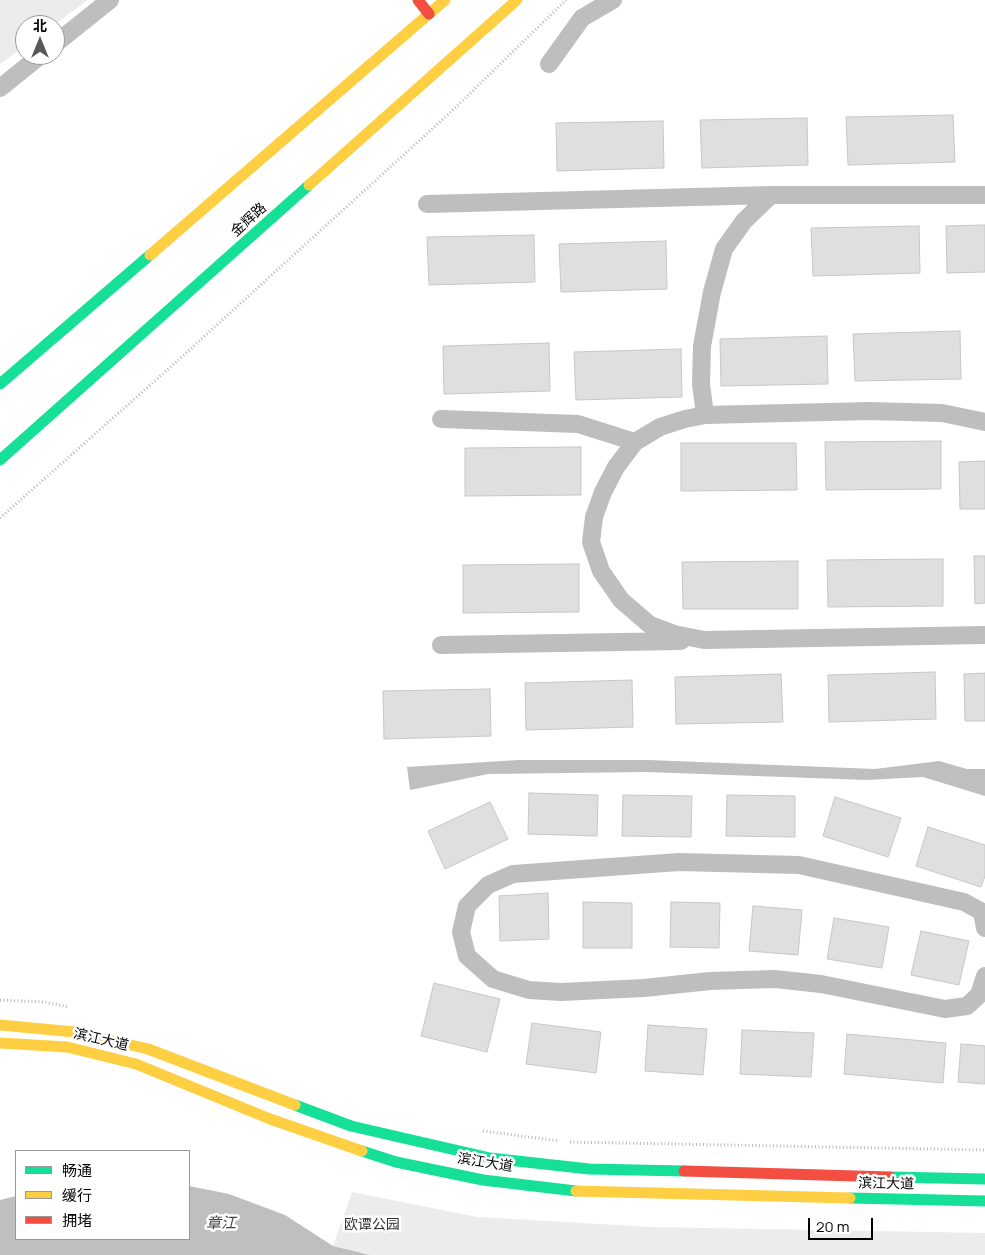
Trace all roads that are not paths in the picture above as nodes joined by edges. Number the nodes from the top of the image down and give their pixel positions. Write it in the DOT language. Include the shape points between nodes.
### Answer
graph roads {
  1 [pos="110,0"];
  2 [pos="418,0"];
  3 [pos="445,0"];
  4 [pos="517,0"];
  5 [pos="613,0"];
  6 [pos="429,14"];
  7 [pos="65,36"];
  8 [pos="548,64"];
  9 [pos="29,65"];
  10 [pos="0,88"];
  11 [pos="985,194"];
  12 [pos="771,195"];
  13 [pos="427,204"];
  14 [pos="3,377"];
  15 [pos="705,415"];
  16 [pos="441,419"];
  17 [pos="985,422"];
  18 [pos="635,442"];
  19 [pos="0,460"];
  20 [pos="985,636"];
  21 [pos="704,640"];
  22 [pos="441,645"];
  23 [pos="984,917"];
  24 [pos="985,976"];
  25 [pos="0,1025"];
  26 [pos="2,1046"];
  27 [pos="985,1179"];
  28 [pos="985,1201"];
  1 -- 7 [label="street"];
  2 -- 6 [label="main road"];
  3 -- 6 [label="main road"];
  4 -- 19 [label="main road, 金辉路"];
  5 -- 8 [label="street" via="582,18"];
  6 -- 14 [label="main road"];
  9 -- 10 [label="street"];
  11 -- 12 [label="street"];
  12 -- 13 [label="street"];
  12 -- 15 [label="street" via="744,220 724,249 702,346 701,384"];
  15 -- 17 [label="street" via="869,411 942,413"];
  15 -- 18 [label="street" via="660,427"];
  16 -- 18 [label="street" via="578,424"];
  18 -- 21 [label="street" via="616,468 594,516 591,542 596,557 601,571 621,600 650,625"];
  20 -- 21 [label="street"];
  21 -- 22 [label="street"];
  23 -- 24 [label="street" via="964,902 799,864 679,862 513,874 488,886 468,906 461,932 467,956 493,979 529,990 561,992 775,979 821,984 945,1009 967,1006 979,995"];
  25 -- 27 [label="main road, 滨江大道" via="76,1032 148,1049 350,1126 490,1158 589,1169"];
  26 -- 28 [label="main road, 滨江大道" via="67,1047 136,1064 348,1147 396,1162 482,1180 589,1192"];
}
